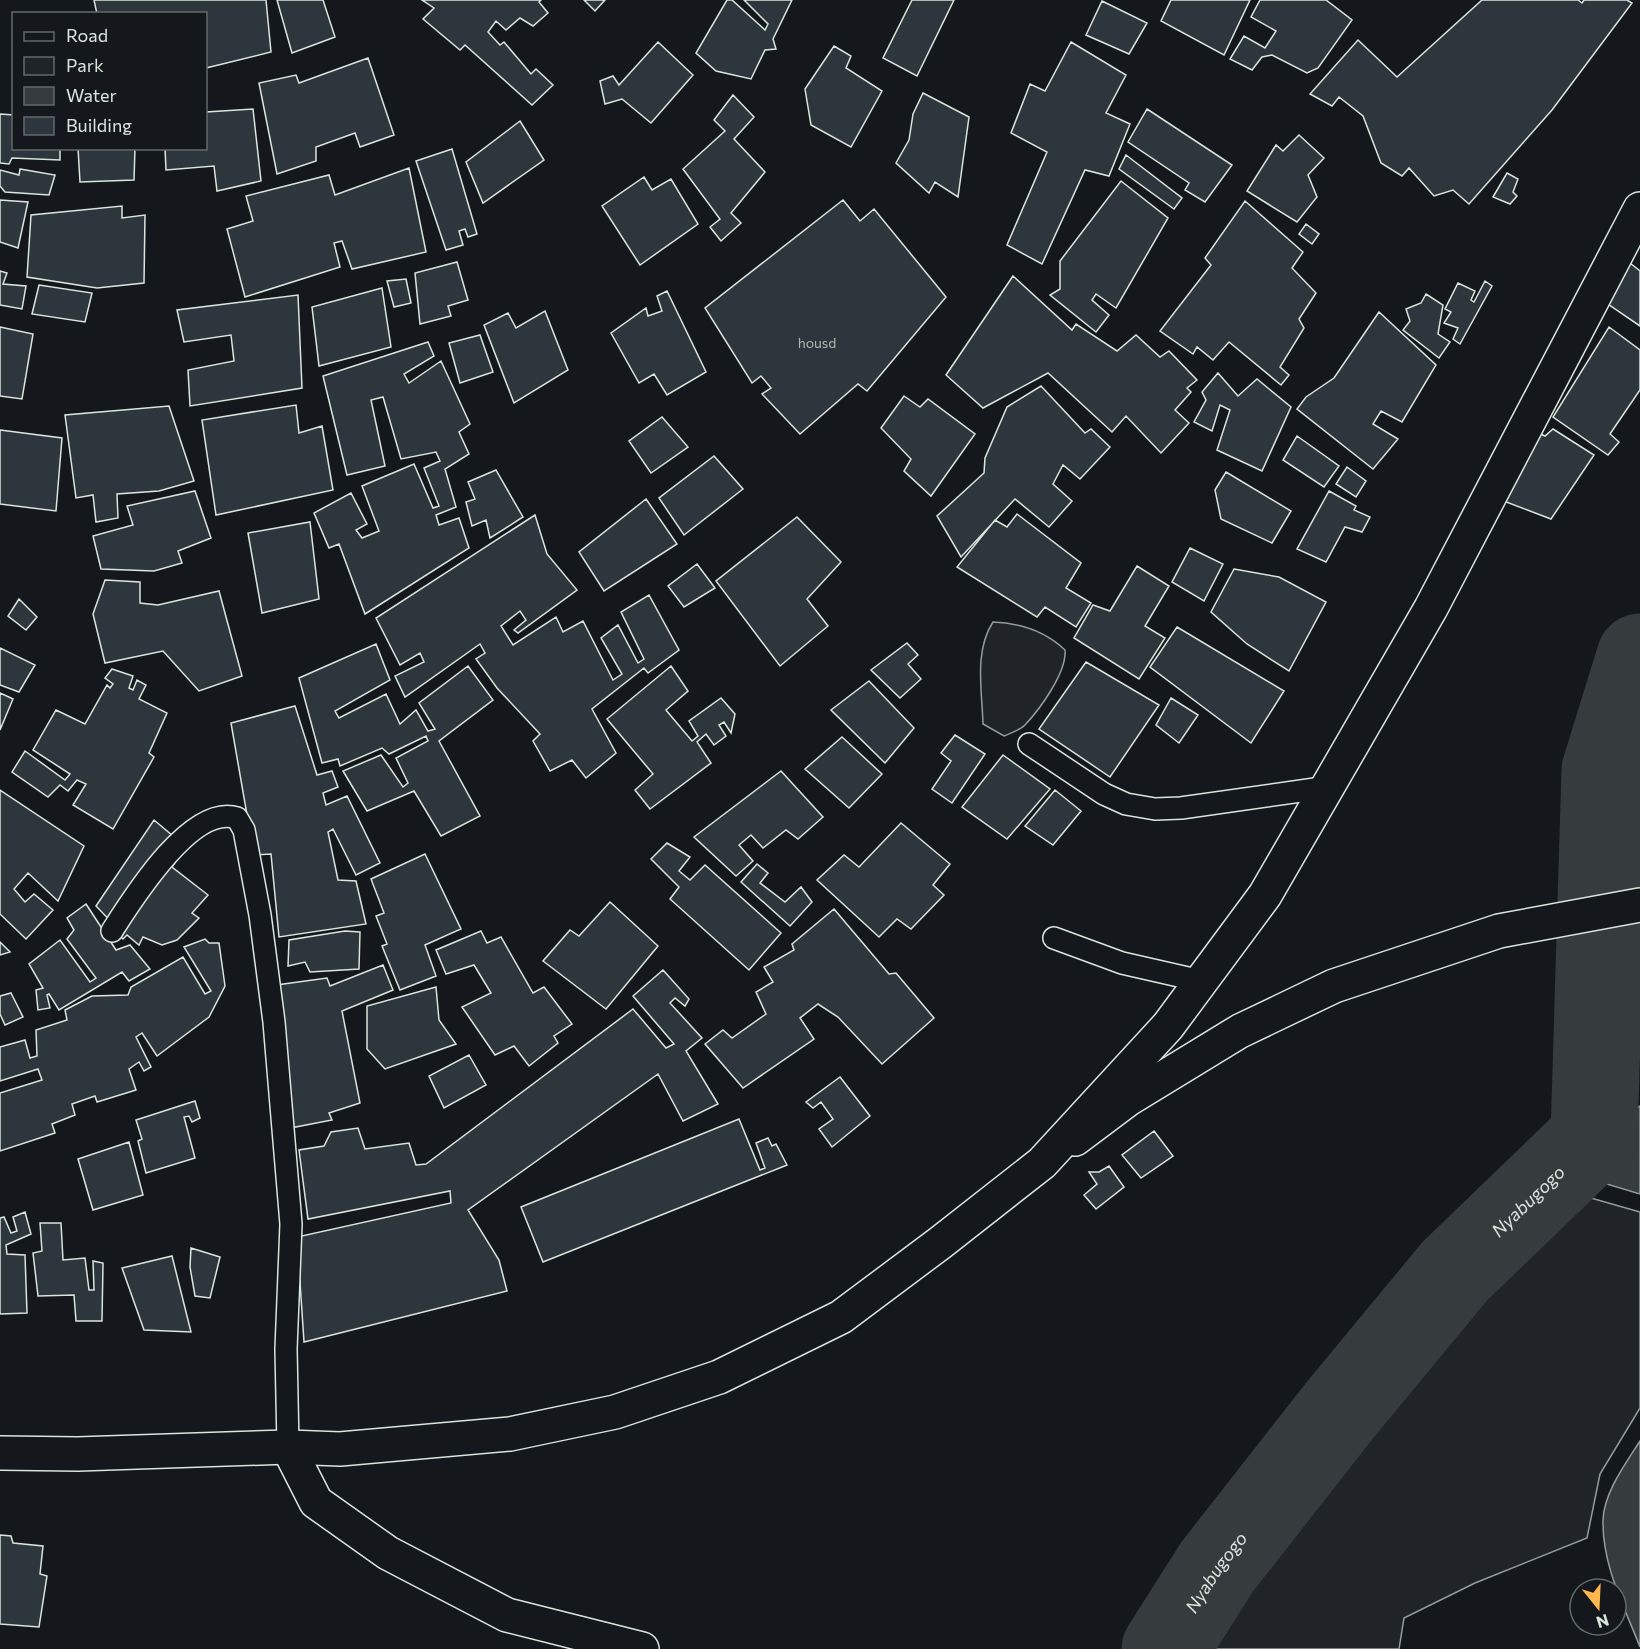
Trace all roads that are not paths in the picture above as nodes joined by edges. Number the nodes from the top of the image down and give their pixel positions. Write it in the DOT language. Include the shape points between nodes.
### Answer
graph roads {
  1 [pos="1640,210"];
  2 [pos="1029,744"];
  3 [pos="1329,787"];
  4 [pos="1640,905"];
  5 [pos="112,931"];
  6 [pos="1054,938"];
  7 [pos="1201,981"];
  8 [pos="1042,1163"];
  9 [pos="288,1447"];
  10 [pos="0,1453"];
  11 [pos="636,1648"];
  1 -- 3 [label="main road" via="1431,608"];
  2 -- 3 [label="lane" via="1104,794 1126,804 1155,809"];
  3 -- 7 [label="main road" via="1265,895"];
  4 -- 8 [label="main road" via="1499,931 1335,986 1240,1031 1127,1100"];
  5 -- 9 [label="lane" via="182,839 211,818 227,814 237,818 244,830 260,915 289,1191"];
  6 -- 7 [label="lane" via="1122,963"];
  7 -- 8 [label="main road" via="1168,1026"];
  8 -- 9 [label="main road" via="841,1317 719,1377 615,1412 510,1434 340,1449"];
  9 -- 10 [label="main road"];
  9 -- 11 [label="main road" via="316,1502 388,1553 507,1616"];
}
